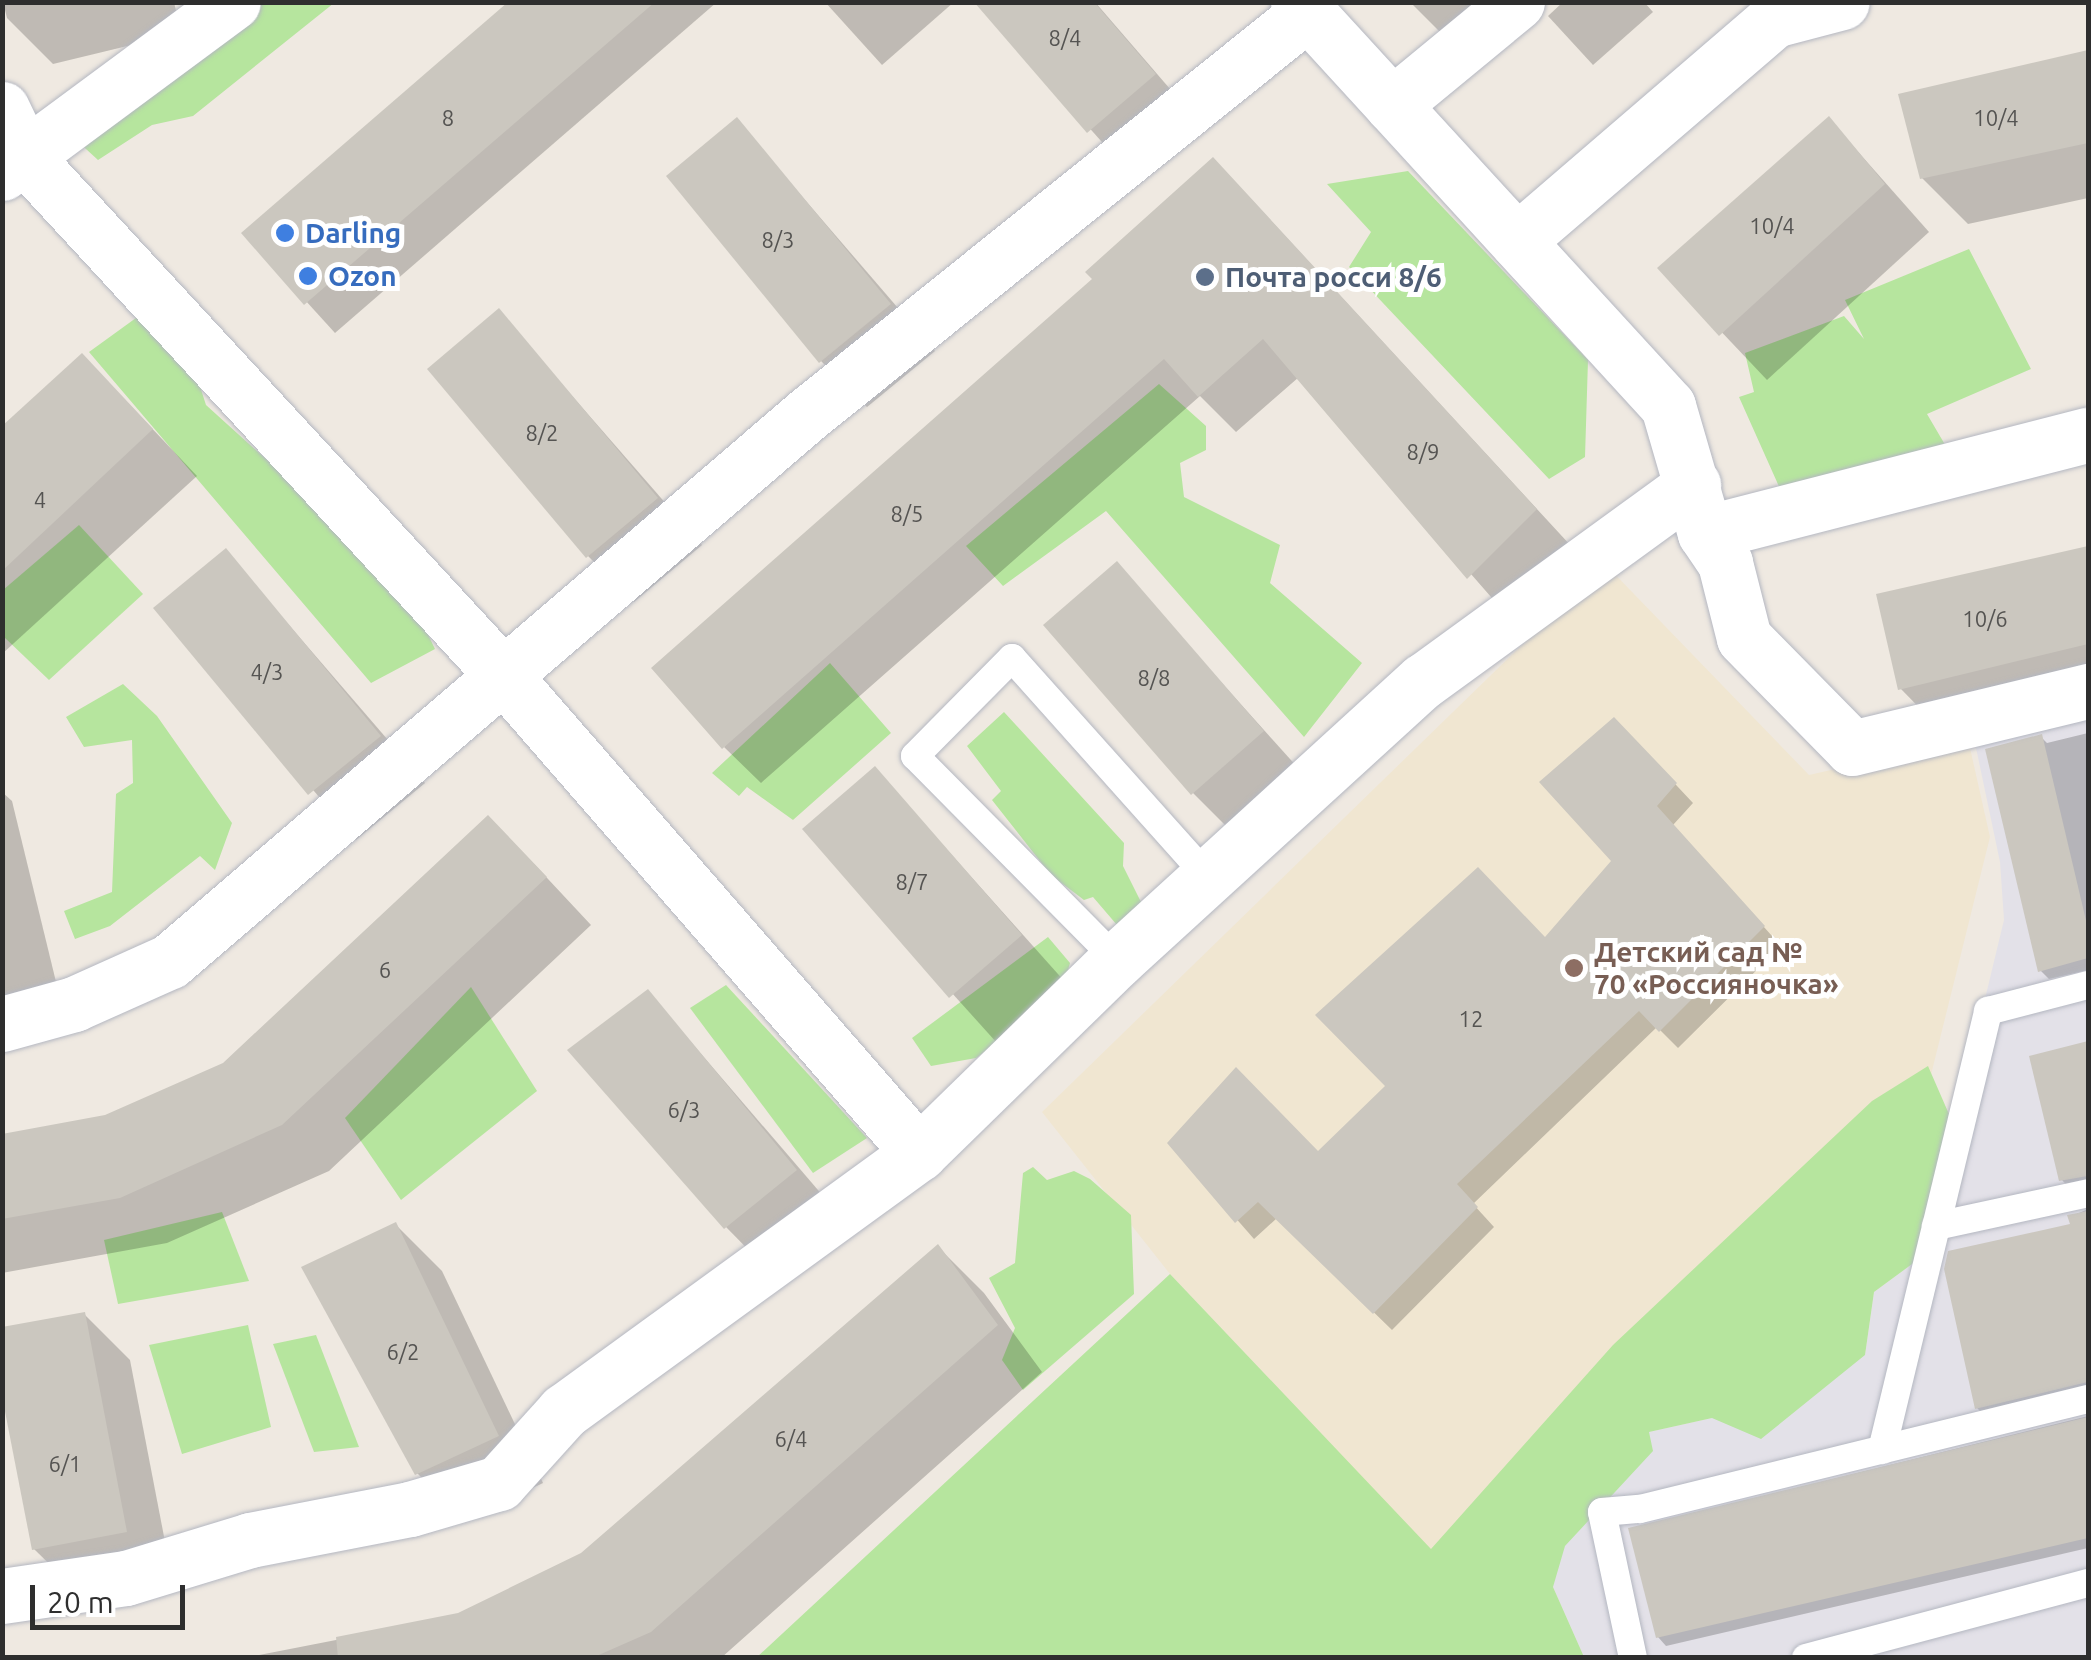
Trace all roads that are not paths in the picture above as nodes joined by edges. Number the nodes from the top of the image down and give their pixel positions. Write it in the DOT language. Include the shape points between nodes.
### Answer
graph roads {
  1 [pos="1518,2"];
  2 [pos="1842,2"];
  3 [pos="225,6"];
  4 [pos="1302,8"];
  5 [pos="1392,105"];
  6 [pos="2,108"];
  7 [pos="14,165"];
  8 [pos="1517,241"];
  9 [pos="2088,435"];
  10 [pos="1699,509"];
  11 [pos="502,674"];
  12 [pos="2088,691"];
  13 [pos="1208,877"];
  14 [pos="1117,960"];
  15 [pos="2088,986"];
  16 [pos="2,1024"];
  17 [pos="919,1153"];
  18 [pos="2088,1193"];
  19 [pos="1936,1226"];
  20 [pos="2088,1400"];
  21 [pos="1882,1450"];
  22 [pos="2088,1583"];
  23 [pos="2,1596"];
  24 [pos="1633,1658"];
  25 [pos="1806,1658"];
  1 -- 5 [label="street"];
  2 -- 8 [label="street" via="1774,20"];
  3 -- 7 [label="street"];
  4 -- 5 [label="street"];
  4 -- 11 [label="street"];
  5 -- 8 [label="street"];
  6 -- 7 [label="street"];
  7 -- 11 [label="street"];
  8 -- 10 [label="street" via="1668,406"];
  9 -- 10 [label="street"];
  10 -- 12 [label="street" via="1725,563 1744,638 1852,748"];
  10 -- 13 [label="street" via="1423,681"];
  11 -- 16 [label="street" via="170,961 74,1004"];
  11 -- 17 [label="street"];
  13 -- 14 [label="street"];
  13 -- 14 [label="lane" via="1012,658 915,756"];
  14 -- 17 [label="street"];
  15 -- 19 [label="lane" via="1988,1012"];
  17 -- 23 [label="street" via="564,1411 499,1483 410,1509 250,1540 126,1578"];
  18 -- 19 [label="lane"];
  19 -- 21 [label="lane"];
  20 -- 21 [label="lane"];
  21 -- 24 [label="lane" via="1640,1509 1602,1512"];
  22 -- 25 [label="lane"];
}
